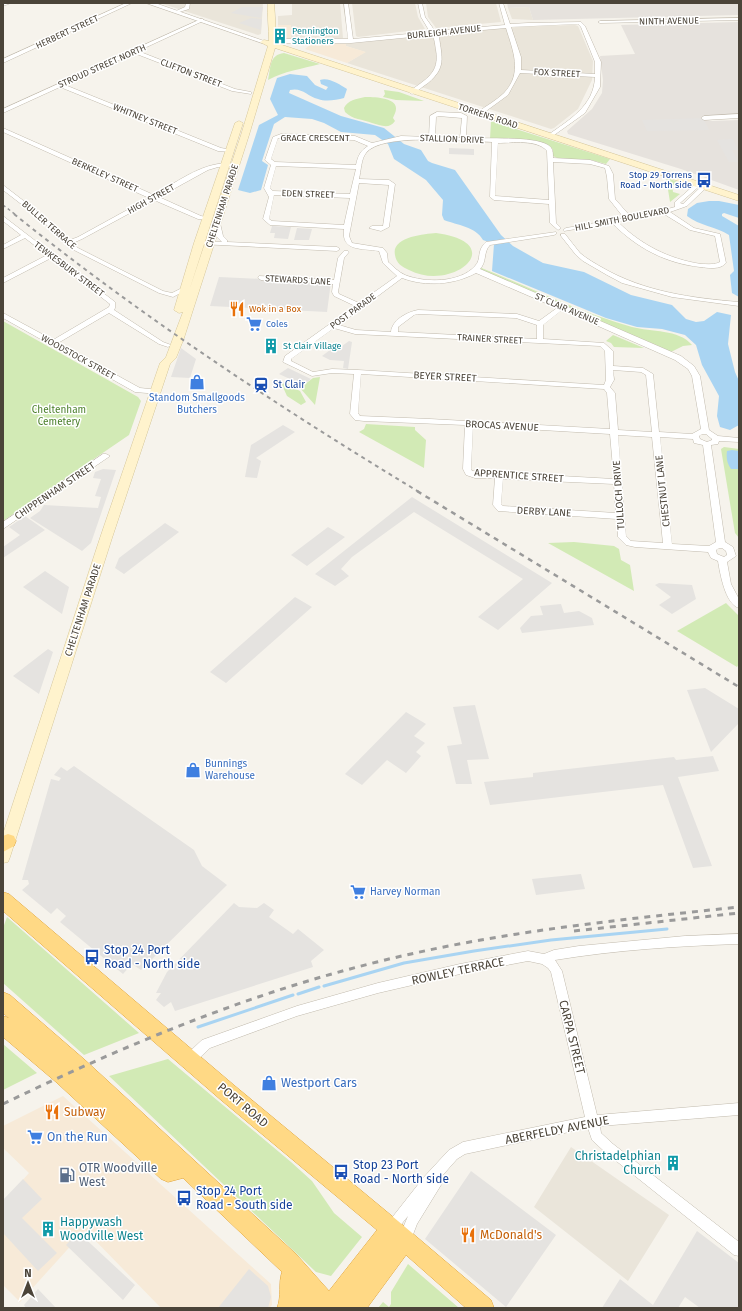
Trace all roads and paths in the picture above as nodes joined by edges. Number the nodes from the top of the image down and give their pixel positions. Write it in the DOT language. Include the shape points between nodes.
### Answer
graph roads {
  1 [pos="9,3"];
  2 [pos="130,3"];
  3 [pos="149,3"];
  4 [pos="188,3"];
  5 [pos="271,3"];
  6 [pos="346,3"];
  7 [pos="420,3"];
  8 [pos="501,3"];
  9 [pos="3,5"];
  10 [pos="178,12"];
  11 [pos="739,19"];
  12 [pos="201,20"];
  13 [pos="600,22"];
  14 [pos="508,26"];
  15 [pos="434,32"];
  16 [pos="351,41"];
  17 [pos="308,42"];
  18 [pos="267,45"];
  19 [pos="298,50"];
  20 [pos="134,51"];
  21 [pos="3,61"];
  22 [pos="518,71"];
  23 [pos="255,72"];
  24 [pos="597,76"];
  25 [pos="376,77"];
  26 [pos="61,84"];
  27 [pos="415,90"];
  28 [pos="249,93"];
  29 [pos="3,111"];
  30 [pos="482,112"];
  31 [pos="739,116"];
  32 [pos="704,118"];
  33 [pos="3,130"];
  34 [pos="552,135"];
  35 [pos="432,138"];
  36 [pos="462,139"];
  37 [pos="495,141"];
  38 [pos="371,145"];
  39 [pos="230,151"];
  40 [pos="550,160"];
  41 [pos="274,164"];
  42 [pos="225,165"];
  43 [pos="235,166"];
  44 [pos="358,167"];
  45 [pos="356,181"];
  46 [pos="687,182"];
  47 [pos="702,186"];
  48 [pos="3,187"];
  49 [pos="271,193"];
  50 [pos="739,193"];
  51 [pos="686,194"];
  52 [pos="354,196"];
  53 [pos="154,197"];
  54 [pos="739,198"];
  55 [pos="552,202"];
  56 [pos="678,207"];
  57 [pos="665,212"];
  58 [pos="3,218"];
  59 [pos="208,218"];
  60 [pos="629,219"];
  61 [pos="614,222"];
  62 [pos="217,223"];
  63 [pos="347,227"];
  64 [pos="372,228"];
  65 [pos="556,230"];
  66 [pos="564,232"];
  67 [pos="25,236"];
  68 [pos="346,236"];
  69 [pos="200,241"];
  70 [pos="225,241"];
  71 [pos="69,242"];
  72 [pos="210,245"];
  73 [pos="3,247"];
  74 [pos="338,247"];
  75 [pos="349,248"];
  76 [pos="51,255"];
  77 [pos="341,258"];
  78 [pos="476,270"];
  79 [pos="401,276"];
  80 [pos="261,277"];
  81 [pos="3,281"];
  82 [pos="336,282"];
  83 [pos="186,288"];
  84 [pos="160,292"];
  85 [pos="739,304"];
  86 [pos="181,305"];
  87 [pos="360,306"];
  88 [pos="562,307"];
  89 [pos="109,310"];
  90 [pos="3,315"];
  91 [pos="540,324"];
  92 [pos="333,325"];
  93 [pos="394,334"];
  94 [pos="540,341"];
  95 [pos="52,343"];
  96 [pos="168,345"];
  97 [pos="287,362"];
  98 [pos="165,363"];
  99 [pos="610,368"];
  100 [pos="358,372"];
  101 [pos="606,387"];
  102 [pos="156,392"];
  103 [pos="469,424"];
  104 [pos="705,431"];
  105 [pos="614,432"];
  106 [pos="657,435"];
  107 [pos="695,437"];
  108 [pos="716,438"];
  109 [pos="739,440"];
  110 [pos="707,444"];
  111 [pos="106,456"];
  112 [pos="499,476"];
  113 [pos="618,482"];
  114 [pos="620,516"];
  115 [pos="3,526"];
  116 [pos="721,545"];
  117 [pos="668,547"];
  118 [pos="711,550"];
  119 [pos="722,559"];
  120 [pos="739,605"];
  121 [pos="5,848"];
  122 [pos="3,900"];
  123 [pos="739,939"];
  124 [pos="544,959"];
  125 [pos="3,1002"];
  126 [pos="3,1025"];
  127 [pos="190,1059"];
  128 [pos="739,1109"];
  129 [pos="593,1121"];
  130 [pos="185,1167"];
  131 [pos="436,1175"];
  132 [pos="398,1234"];
  133 [pos="739,1250"];
  134 [pos="288,1262"];
  135 [pos="288,1308"];
  136 [pos="306,1308"];
  137 [pos="329,1308"];
  138 [pos="354,1308"];
  139 [pos="483,1308"];
  1 -- 9 [label="street"];
  2 -- 21 [label="street, HERBERT STREET"];
  3 -- 10 [label="street, TORRENS ROAD"];
  4 -- 10 [label="street" via="187,8"];
  5 -- 18 [label="main road, CHELTENHAM PARADE" via="270,20 273,23"];
  6 -- 16 [label="street"];
  7 -- 15 [label="street" via="423,17"];
  8 -- 14 [label="street"];
  10 -- 12 [label="street, TORRENS ROAD"];
  11 -- 13 [label="street, NINTH AVENUE"];
  12 -- 18 [label="street, TORRENS ROAD"];
  12 -- 20 [label="street, STROUD STREET NORTH"];
  14 -- 15 [label="street, BURLEIGH AVENUE"];
  14 -- 22 [label="street" via="518,58"];
  14 -- 24 [label="street, BURLEIGH AVENUE" via="581,24 598,62"];
  15 -- 16 [label="street, BURLEIGH AVENUE"];
  15 -- 27 [label="street" via="439,66 433,76"];
  16 -- 17 [label="street, BURLEIGH AVENUE"];
  17 -- 18 [label="street, BURLEIGH AVENUE"];
  17 -- 19 [label="street" via="300,45"];
  18 -- 19 [label="main road, TORRENS ROAD"];
  18 -- 25 [label="main road, TORRENS ROAD"];
  18 -- 43 [label="main road, CHELTENHAM PARADE"];
  19 -- 25 [label="main road, TORRENS ROAD"];
  20 -- 26 [label="street, STROUD STREET NORTH"];
  20 -- 28 [label="street, CLIFTON STREET" via="234,90"];
  22 -- 24 [label="street, FOX STREET"];
  22 -- 30 [label="street" via="506,94"];
  23 -- 28 [label="main road, CHELTENHAM PARADE"];
  24 -- 34 [label="street" via="596,87 585,109"];
  25 -- 27 [label="main road, TORRENS ROAD"];
  26 -- 29 [label="street, STROUD STREET NORTH"];
  26 -- 39 [label="street, WHITNEY STREET" via="220,150"];
  27 -- 30 [label="main road, TORRENS ROAD"];
  28 -- 39 [label="main road, CHELTENHAM PARADE"];
  30 -- 34 [label="main road, TORRENS ROAD"];
  31 -- 32 [label="street"];
  33 -- 53 [label="street, BERKELEY STREET"];
  34 -- 46 [label="main road, TORRENS ROAD"];
  34 -- 47 [label="main road, TORRENS ROAD"];
  35 -- 36 [label="street, STALLION DRIVE"];
  35 -- 36 [label="street" via="434,116 437,114 465,117"];
  35 -- 38 [label="street, STALLION DRIVE" via="402,138"];
  36 -- 37 [label="street, STALLION DRIVE"];
  37 -- 40 [label="street, STALLION DRIVE" via="540,144 550,151"];
  37 -- 55 [label="street" via="492,196 502,200"];
  38 -- 41 [label="street, GRACE CRESCENT" via="355,138 278,136 268,160"];
  38 -- 44 [label="street" via="361,156"];
  39 -- 42 [label="main road, CHELTENHAM PARADE"];
  40 -- 55 [label="street, STALLION DRIVE"];
  40 -- 60 [label="street" via="590,162 607,167 614,201"];
  41 -- 44 [label="street"];
  41 -- 49 [label="street, EDEN STREET" via="267,188"];
  42 -- 43 [label="street, HIGH STREET"];
  42 -- 53 [label="street, HIGH STREET" via="210,167"];
  42 -- 59 [label="main road, CHELTENHAM PARADE"];
  43 -- 62 [label="main road, CHELTENHAM PARADE"];
  44 -- 45 [label="street"];
  45 -- 52 [label="street"];
  45 -- 64 [label="street" via="392,184 386,226 381,229"];
  46 -- 47 [label="main road, TORRENS ROAD"];
  46 -- 51 [label="street, HILL SMITH BOULEVARD"];
  47 -- 50 [label="main road, TORRENS ROAD"];
  47 -- 51 [label="street, HILL SMITH BOULEVARD"];
  47 -- 54 [label="main road" via="707,193"];
  47 -- 56 [label="street, HILL SMITH BOULEVARD" via="685,205"];
  48 -- 71 [label="street, BULLER TERRACE"];
  49 -- 52 [label="street, EDEN STREET"];
  49 -- 63 [label="street" via="266,219 270,223"];
  51 -- 56 [label="street, HILL SMITH BOULEVARD" via="677,203"];
  52 -- 63 [label="street"];
  53 -- 59 [label="street, BERKELEY STREET" via="200,218"];
  53 -- 71 [label="street, HIGH STREET"];
  55 -- 65 [label="street, STALLION DRIVE"];
  56 -- 57 [label="street, HILL SMITH BOULEVARD"];
  57 -- 60 [label="street, HILL SMITH BOULEVARD"];
  57 -- 61 [label="street" via="692,229 718,235 723,263 711,267 660,255 629,237"];
  58 -- 67 [label="street, TEWKESBURY STREET"];
  59 -- 69 [label="main road, CHELTENHAM PARADE"];
  60 -- 61 [label="street, HILL SMITH BOULEVARD"];
  61 -- 66 [label="street, HILL SMITH BOULEVARD"];
  62 -- 70 [label="street" via="220,237"];
  62 -- 72 [label="main road, CHELTENHAM PARADE"];
  63 -- 68 [label="street"];
  65 -- 66 [label="street"];
  65 -- 78 [label="street" via="488,243 484,247 481,264"];
  66 -- 85 [label="street" via="579,254 588,262 617,278 660,293 694,300"];
  67 -- 73 [label="street"];
  67 -- 76 [label="street, TEWKESBURY STREET"];
  68 -- 74 [label="street"];
  68 -- 75 [label="street"];
  69 -- 72 [label="street"];
  69 -- 83 [label="main road, CHELTENHAM PARADE"];
  70 -- 72 [label="street"];
  70 -- 74 [label="street"];
  71 -- 84 [label="street, BULLER TERRACE" via="76,249"];
  72 -- 74 [label="street"];
  72 -- 98 [label="main road, CHELTENHAM PARADE" via="177,344 171,358"];
  74 -- 75 [label="street"];
  74 -- 77 [label="street"];
  75 -- 77 [label="street"];
  75 -- 79 [label="street" via="376,251 384,257 389,267"];
  76 -- 81 [label="street"];
  76 -- 89 [label="street, TEWKESBURY STREET" via="110,301 113,306"];
  77 -- 82 [label="street"];
  78 -- 79 [label="street" via="458,278 440,281 416,280"];
  78 -- 88 [label="street, ST CLAIR AVENUE"];
  79 -- 87 [label="street, POST PARADE"];
  80 -- 82 [label="street, STEWARDS LANE"];
  82 -- 87 [label="street" via="336,295"];
  83 -- 84 [label="street, BULLER TERRACE" via="173,295"];
  83 -- 86 [label="main road, CHELTENHAM PARADE"];
  84 -- 86 [label="street, BULLER TERRACE"];
  86 -- 96 [label="main road, CHELTENHAM PARADE"];
  87 -- 92 [label="street, POST PARADE"];
  88 -- 91 [label="street"];
  88 -- 104 [label="street, ST CLAIR AVENUE" via="678,358 691,368 696,376"];
  89 -- 95 [label="street"];
  89 -- 96 [label="street, TEWKESBURY STREET"];
  90 -- 95 [label="street, WOODSTOCK STREET"];
  91 -- 93 [label="street" via="517,316 418,312 412,313 396,326"];
  91 -- 94 [label="street"];
  92 -- 93 [label="street, TRAINER STREET" via="350,332"];
  92 -- 97 [label="street, POST PARADE" via="288,358"];
  93 -- 94 [label="street, TRAINER STREET"];
  94 -- 99 [label="street, TRAINER STREET" via="602,344 607,348"];
  95 -- 102 [label="street, WOODSTOCK STREET" via="133,388"];
  96 -- 98 [label="main road, CHELTENHAM PARADE"];
  97 -- 100 [label="street, BEYER STREET" via="312,374 332,371"];
  98 -- 102 [label="main road, CHELTENHAM PARADE"];
  99 -- 101 [label="street, TRAINER STREET" via="610,380"];
  99 -- 106 [label="street, CHESTNUT LANE" via="643,370 649,374"];
  100 -- 101 [label="street, BEYER STREET"];
  100 -- 103 [label="street, BROCAS AVENUE" via="354,414 358,418"];
  101 -- 105 [label="street, TULLOCH DRIVE" via="611,392"];
  102 -- 121 [label="main road, CHELTENHAM PARADE"];
  103 -- 105 [label="street, BROCAS AVENUE"];
  103 -- 112 [label="street, APPRENTICE STREET" via="469,473"];
  104 -- 107 [label="street" via="698,432"];
  104 -- 108 [label="street"];
  105 -- 106 [label="street, BROCAS AVENUE"];
  105 -- 113 [label="street, TULLOCH DRIVE"];
  106 -- 107 [label="street, BROCAS AVENUE"];
  106 -- 117 [label="street, CHESTNUT LANE"];
  107 -- 110 [label="street" via="700,443"];
  108 -- 109 [label="street"];
  108 -- 110 [label="street" via="715,442"];
  110 -- 116 [label="street"];
  111 -- 115 [label="street, CHIPPENHAM STREET"];
  112 -- 113 [label="street, APPRENTICE STREET"];
  112 -- 114 [label="street, DERBY LANE" via="497,505 501,509"];
  113 -- 114 [label="street, TULLOCH DRIVE"];
  114 -- 117 [label="street, TULLOCH DRIVE" via="625,541"];
  116 -- 118 [label="street" via="714,546"];
  116 -- 119 [label="street" via="727,547 732,554 730,558"];
  117 -- 118 [label="street, TULLOCH DRIVE"];
  118 -- 119 [label="street" via="714,556"];
  119 -- 120 [label="street" via="729,589"];
  122 -- 127 [label="highway, PORT ROAD"];
  123 -- 124 [label="street, ROWLEY TERRACE" via="586,950 554,954"];
  124 -- 127 [label="street, ROWLEY TERRACE" via="528,956 378,988 311,1007 206,1044"];
  124 -- 129 [label="street, CARPA STREET" via="552,964 556,971"];
  125 -- 130 [label="highway"];
  126 -- 130 [label="highway" via="168,1172"];
  127 -- 132 [label="highway, PORT ROAD"];
  128 -- 129 [label="street, ABERFELDY AVENUE"];
  129 -- 131 [label="street, ABERFELDY AVENUE" via="463,1148 456,1151"];
  129 -- 133 [label="street, CARPA STREET" via="596,1136 609,1148"];
  130 -- 134 [label="highway"];
  131 -- 132 [label="street, ABERFELDY AVENUE" via="428,1181"];
  131 -- 132 [label="street, ABERFELDY AVENUE" via="437,1181 413,1220"];
  132 -- 137 [label="highway"];
  132 -- 138 [label="highway"];
  132 -- 139 [label="highway, PORT ROAD"];
  134 -- 135 [label="highway" via="292,1281 291,1302"];
  134 -- 136 [label="highway"];
  134 -- 137 [label="highway"];
}
